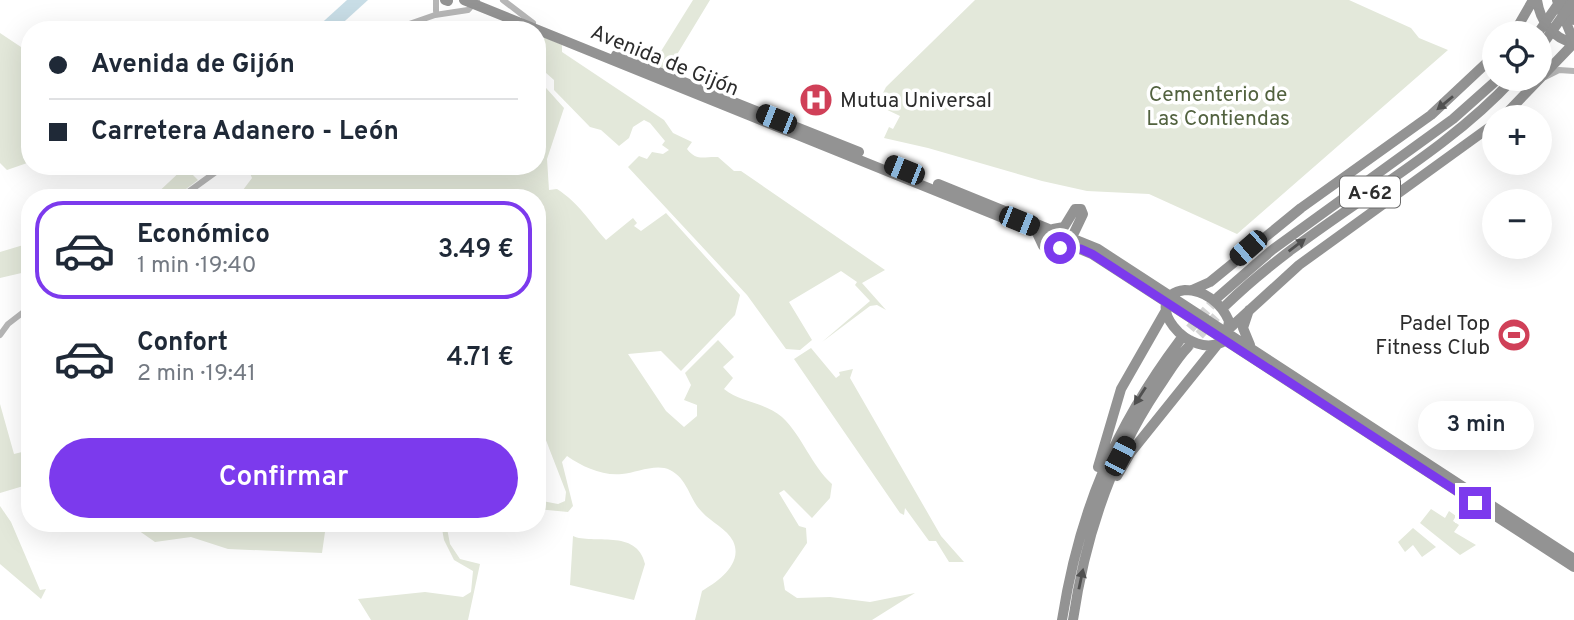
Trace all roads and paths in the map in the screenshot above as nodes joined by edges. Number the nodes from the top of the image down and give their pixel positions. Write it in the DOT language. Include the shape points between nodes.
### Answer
graph roads {
  1 [pos="436,0"];
  2 [pos="503,0"];
  3 [pos="1535,0"];
  4 [pos="1561,0"];
  5 [pos="1574,0"];
  6 [pos="447,1"];
  7 [pos="474,1"];
  8 [pos="456,10"];
  9 [pos="436,11"];
  10 [pos="425,18"];
  11 [pos="1574,20"];
  12 [pos="417,21"];
  13 [pos="521,21"];
  14 [pos="528,21"];
  15 [pos="530,21"];
  16 [pos="1522,21"];
  17 [pos="1546,21"];
  18 [pos="546,28"];
  19 [pos="546,31"];
  20 [pos="1552,31"];
  21 [pos="1574,43"];
  22 [pos="1482,67"];
  23 [pos="1552,68"];
  24 [pos="637,70"];
  25 [pos="1574,71"];
  26 [pos="1552,74"];
  27 [pos="678,79"];
  28 [pos="1484,91"];
  29 [pos="1500,91"];
  30 [pos="1530,91"];
  31 [pos="716,102"];
  32 [pos="1515,105"];
  33 [pos="1482,133"];
  34 [pos="212,175"];
  35 [pos="192,189"];
  36 [pos="1012,220"];
  37 [pos="1074,223"];
  38 [pos="1053,229"];
  39 [pos="1068,237"];
  40 [pos="1081,245"];
  41 [pos="1092,254"];
  42 [pos="1192,290"];
  43 [pos="1167,303"];
  44 [pos="1253,304"];
  45 [pos="21,315"];
  46 [pos="1,333"];
  47 [pos="1226,337"];
  48 [pos="1184,344"];
  49 [pos="1252,348"];
  50 [pos="1300,388"];
  51 [pos="1324,410"];
  52 [pos="1409,460"];
  53 [pos="1445,490"];
  54 [pos="1496,501"];
  55 [pos="1519,523"];
  56 [pos="1085,536"];
  57 [pos="1538,550"];
  58 [pos="1574,559"];
  59 [pos="1574,569"];
  60 [pos="1062,620"];
  61 [pos="1073,620"];
  1 -- 9 [label="main road"];
  2 -- 15 [label="main road"];
  3 -- 16 [label="highway"];
  3 -- 21 [label="highway" via="1549,29"];
  4 -- 11 [label="highway"];
  4 -- 17 [label="highway, bridge"];
  4 -- 21 [label="highway"];
  5 -- 20 [label="highway, bridge"];
  6 -- 8 [label="main road"];
  6 -- 9 [label="main road"];
  7 -- 8 [label="main road" via="468,10"];
  7 -- 13 [label="highway, Avenida de Gijón"];
  7 -- 14 [label="highway, Avenida de Gijón"];
  8 -- 10 [label="main road"];
  9 -- 10 [label="main road"];
  10 -- 12 [label="main road"];
  18 -- 27 [label="highway, Avenida de Gijón"];
  19 -- 24 [label="highway, Avenida de Gijón"];
  21 -- 23 [label="highway"];
  22 -- 42 [label="highway, one-way" via="1431,115 1301,208 1210,282"];
  24 -- 27 [label="highway" via="672,82"];
  24 -- 31 [label="highway, Avenida de Gijón"];
  25 -- 26 [label="main road"];
  27 -- 31 [label="highway" via="681,85"];
  27 -- 38 [label="highway, Avenida de Gijón"];
  28 -- 29 [label="highway, A-62, one-way" via="1453,119 1272,250 1222,301 1462,126"];
  30 -- 32 [label="highway"];
  31 -- 36 [label="highway, Avenida de Gijón"];
  33 -- 44 [label="highway" via="1345,230"];
  34 -- 35 [label="main road"];
  36 -- 39 [label="highway"];
  36 -- 40 [label="highway, Avenida de Gijón" via="1036,231 1043,246"];
  37 -- 38 [label="highway"];
  37 -- 39 [label="highway"];
  37 -- 40 [label="highway"];
  38 -- 39 [label="highway, Avenida de Gijón"];
  39 -- 40 [label="highway, Avenida de Gijón"];
  39 -- 41 [label="highway"];
  40 -- 41 [label="highway, Avenida de Gijón"];
  40 -- 43 [label="highway, Avenida de Gijón"];
  41 -- 43 [label="highway, Avenida de Gijón"];
  42 -- 43 [label="highway" via="1178,290"];
  42 -- 47 [label="highway" via="1220,305"];
  43 -- 47 [label="highway, Avenida de Gijón"];
  43 -- 47 [label="highway" via="1174,329 1187,339"];
  43 -- 56 [label="highway" via="1121,389 1084,510"];
  44 -- 47 [label="highway"];
  44 -- 49 [label="highway" via="1243,328"];
  45 -- 46 [label="main road"];
  47 -- 49 [label="highway"];
  47 -- 50 [label="highway"];
  47 -- 56 [label="highway" via="1131,452"];
  48 -- 56 [label="highway" via="1122,427 1093,492"];
  49 -- 55 [label="highway"];
  50 -- 51 [label="highway"];
  50 -- 52 [label="highway"];
  52 -- 53 [label="highway"];
  52 -- 59 [label="highway"];
  54 -- 55 [label="highway"];
  55 -- 58 [label="highway"];
  56 -- 60 [label="highway"];
  61 -- 56 [label="highway, one-way"];
  57 -- 59 [label="highway"];
}
